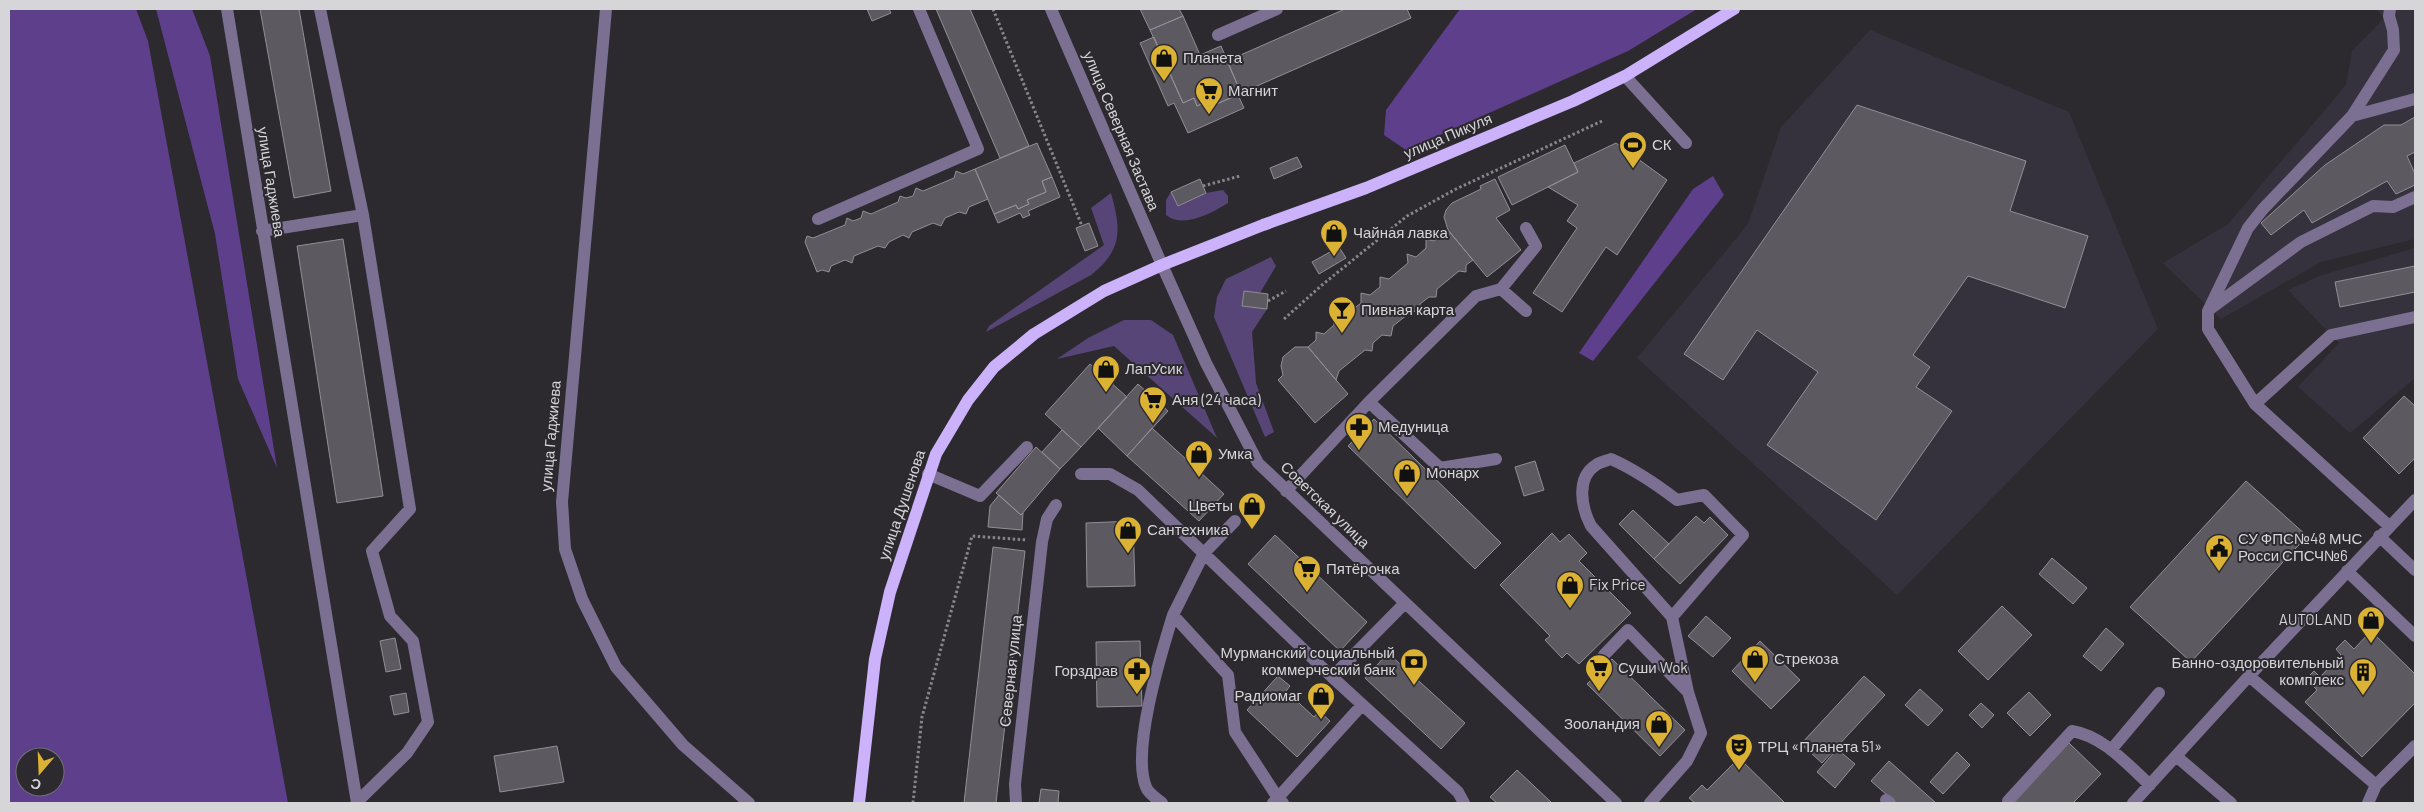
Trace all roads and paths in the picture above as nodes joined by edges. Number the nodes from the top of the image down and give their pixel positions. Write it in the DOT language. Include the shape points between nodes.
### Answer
graph roads {
  1 [pos="227,9"];
  2 [pos="320,9"];
  3 [pos="606,9"];
  4 [pos="919,9"];
  5 [pos="993,9"];
  6 [pos="1051,9"];
  7 [pos="1277,9"];
  8 [pos="1734,9"];
  9 [pos="2390,9"];
  10 [pos="1218,35"];
  11 [pos="1625,76"];
  12 [pos="2415,98"];
  13 [pos="2352,116"];
  14 [pos="1602,122"];
  15 [pos="1686,142"];
  16 [pos="1240,176"];
  17 [pos="1203,186"];
  18 [pos="2415,197"];
  19 [pos="363,215"];
  20 [pos="818,219"];
  21 [pos="1082,226"];
  22 [pos="1526,228"];
  23 [pos="262,231"];
  24 [pos="1162,265"];
  25 [pos="1501,289"];
  26 [pos="1286,291"];
  27 [pos="1268,301"];
  28 [pos="1526,311"];
  29 [pos="2208,311"];
  30 [pos="2415,317"];
  31 [pos="1284,319"];
  32 [pos="1369,402"];
  33 [pos="2255,404"];
  34 [pos="1027,447"];
  35 [pos="1496,459"];
  36 [pos="928,474"];
  37 [pos="1081,474"];
  38 [pos="1286,491"];
  39 [pos="2415,500"];
  40 [pos="1056,505"];
  41 [pos="1235,521"];
  42 [pos="2389,526"];
  43 [pos="2379,536"];
  44 [pos="1042,542"];
  45 [pos="1204,553"];
  46 [pos="2415,570"];
  47 [pos="2347,571"];
  48 [pos="1405,603"];
  49 [pos="1173,615"];
  50 [pos="1672,617"];
  51 [pos="2415,636"];
  52 [pos="1604,655"];
  53 [pos="2249,676"];
  54 [pos="1332,677"];
  55 [pos="1688,692"];
  56 [pos="2158,693"];
  57 [pos="1362,705"];
  58 [pos="2415,746"];
  59 [pos="2111,750"];
  60 [pos="2176,756"];
  61 [pos="2150,784"];
  62 [pos="2376,785"];
  63 [pos="1278,801"];
  64 [pos="2008,801"];
  65 [pos="357,803"];
  66 [pos="749,803"];
  67 [pos="859,803"];
  68 [pos="913,803"];
  69 [pos="1016,803"];
  70 [pos="1162,803"];
  71 [pos="1464,803"];
  72 [pos="1616,803"];
  73 [pos="1650,803"];
  74 [pos="2133,803"];
  75 [pos="2231,803"];
  76 [pos="2368,803"];
  1 -- 23 [label="street, улица Гаджиева"];
  2 -- 19 [label="street"];
  3 -- 66 [label="street, улица Гаджиева" via="562,502 565,549 582,600 616,666 683,745"];
  4 -- 20 [label="street" via="978,149"];
  5 -- 21 [label="path"];
  6 -- 24 [label="street, улица Северная Застава"];
  7 -- 10 [label="street"];
  8 -- 11 [label="main road, улица Пикуля"];
  9 -- 13 [label="street" via="2394,50"];
  11 -- 15 [label="street"];
  11 -- 24 [label="main road, улица Пикуля" via="1366,188"];
  12 -- 13 [label="street"];
  13 -- 29 [label="street" via="2248,228"];
  14 -- 31 [label="path" via="1456,189 1406,216"];
  16 -- 17 [label="path"];
  18 -- 29 [label="street" via="2393,207 2373,206 2301,242"];
  19 -- 23 [label="street"];
  19 -- 65 [label="street" via="410,509 372,551 390,616 413,641 428,722 407,754"];
  22 -- 25 [label="street" via="1536,246"];
  23 -- 65 [label="street, улица Гаджиева"];
  24 -- 36 [label="main road, улица Душенова" via="1104,291 1034,334 994,367 968,400"];
  24 -- 38 [label="street, Советская улица" via="1206,363 1258,464"];
  25 -- 28 [label="street"];
  25 -- 32 [label="street" via="1476,296"];
  26 -- 27 [label="path"];
  29 -- 33 [label="street" via="2208,330"];
  30 -- 33 [label="street" via="2331,335"];
  32 -- 35 [label="street" via="1440,468"];
  32 -- 38 [label="street"];
  33 -- 42 [label="street"];
  34 -- 36 [label="street" via="980,496"];
  36 -- 67 [label="main road, улица Душенова" via="890,592 875,659"];
  37 -- 45 [label="street" via="1110,474 1138,490"];
  38 -- 48 [label="street, Советская улица"];
  39 -- 42 [label="street"];
  40 -- 44 [label="street, Северная улица" via="1047,519"];
  41 -- 45 [label="street"];
  42 -- 43 [label="street"];
  43 -- 46 [label="street"];
  43 -- 47 [label="street"];
  44 -- 68 [label="path" via="972,536 922,717"];
  44 -- 69 [label="street, Северная улица"];
  45 -- 49 [label="street"];
  45 -- 54 [label="street"];
  47 -- 51 [label="street"];
  47 -- 53 [label="street"];
  48 -- 54 [label="street"];
  48 -- 72 [label="street, Советская улица"];
  49 -- 63 [label="street" via="1228,675 1235,732"];
  49 -- 70 [label="street" via="1153,682 1141,763 1146,789"];
  50 -- 50 [label="street" via="1591,526 1583,512 1582,492 1586,475 1595,465 1611,459 1641,474 1677,500 1704,495 1743,535"];
  50 -- 55 [label="street"];
  52 -- 55 [label="street" via="1628,630"];
  53 -- 60 [label="street"];
  53 -- 62 [label="street"];
  54 -- 57 [label="street"];
  55 -- 73 [label="street" via="1701,733 1688,762"];
  56 -- 59 [label="street"];
  57 -- 63 [label="street"];
  57 -- 71 [label="street" via="1458,792"];
  58 -- 62 [label="street"];
  59 -- 61 [label="street"];
  59 -- 64 [label="street" via="2085,733 2072,731"];
  60 -- 61 [label="street"];
  60 -- 75 [label="street"];
  61 -- 74 [label="street"];
  62 -- 76 [label="street"];
}
